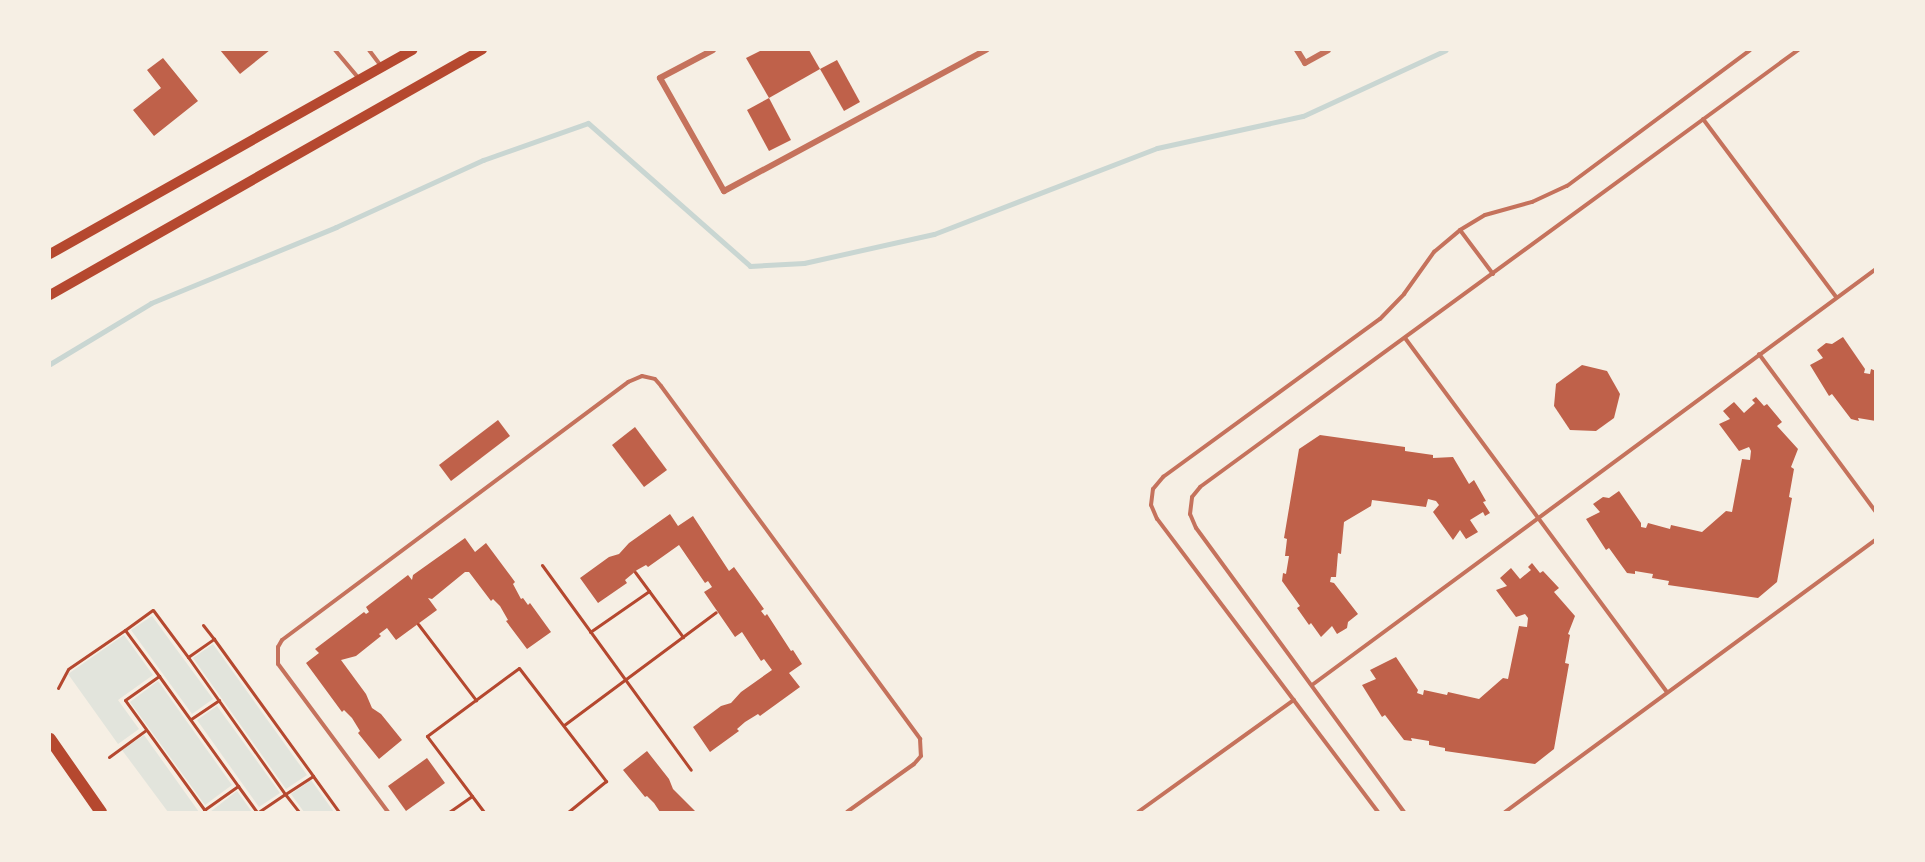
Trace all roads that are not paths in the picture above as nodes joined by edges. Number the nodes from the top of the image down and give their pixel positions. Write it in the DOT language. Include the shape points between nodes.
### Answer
graph roads {
  1 [pos="335,50"];
  2 [pos="369,50"];
  3 [pos="412,50"];
  4 [pos="482,50"];
  5 [pos="712,50"];
  6 [pos="986,50"];
  7 [pos="1297,50"];
  8 [pos="1328,50"];
  9 [pos="1750,50"];
  10 [pos="1797,50"];
  11 [pos="381,67"];
  12 [pos="359,79"];
  13 [pos="1702,119"];
  14 [pos="1460,230"];
  15 [pos="50,254"];
  16 [pos="1875,269"];
  17 [pos="1493,274"];
  18 [pos="50,295"];
  19 [pos="1836,297"];
  20 [pos="1405,338"];
  21 [pos="1759,354"];
  22 [pos="1875,512"];
  23 [pos="1537,517"];
  24 [pos="1875,538"];
  25 [pos="1312,685"];
  26 [pos="1667,692"];
  27 [pos="1294,700"];
  28 [pos="50,739"];
  29 [pos="100,813"];
  30 [pos="388,813"];
  31 [pos="847,813"];
  32 [pos="1138,813"];
  33 [pos="1378,813"];
  34 [pos="1404,813"];
  35 [pos="1505,813"];
  1 -- 12 [label="lane"];
  2 -- 11 [label="lane"];
  3 -- 11 [label="main road"];
  4 -- 18 [label="main road"];
  5 -- 6 [label="street" via="660,78 724,191"];
  7 -- 8 [label="street" via="1305,63"];
  9 -- 14 [label="lane" via="1567,186 1532,202 1485,215"];
  10 -- 13 [label="lane"];
  11 -- 12 [label="main road"];
  12 -- 15 [label="main road"];
  13 -- 17 [label="lane"];
  13 -- 19 [label="lane"];
  14 -- 17 [label="lane"];
  14 -- 27 [label="lane" via="1434,252 1380,320 1163,477 1150,496 1153,512 1190,565"];
  16 -- 19 [label="lane"];
  17 -- 20 [label="lane"];
  19 -- 21 [label="lane"];
  20 -- 23 [label="lane"];
  20 -- 25 [label="lane" via="1192,497 1190,514 1196,528"];
  21 -- 22 [label="lane"];
  21 -- 23 [label="lane"];
  23 -- 25 [label="lane"];
  23 -- 26 [label="lane"];
  24 -- 26 [label="lane"];
  25 -- 34 [label="lane"];
  26 -- 35 [label="lane"];
  27 -- 32 [label="lane"];
  27 -- 33 [label="lane"];
  28 -- 29 [label="highway"];
  30 -- 31 [label="lane" via="278,664 282,640 642,375 655,379 661,386 920,738 921,756 914,764"];
}
